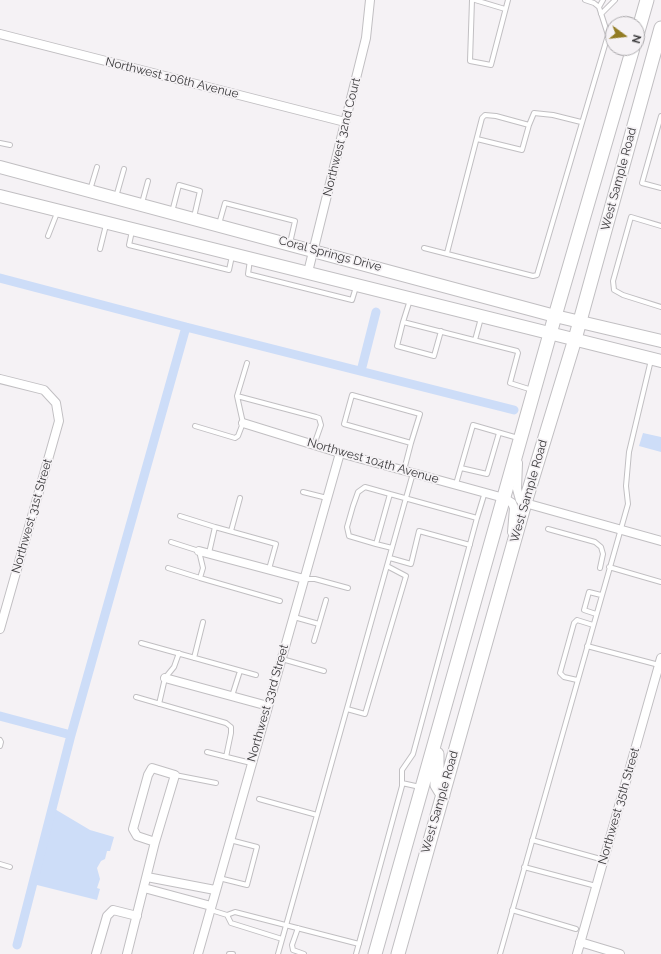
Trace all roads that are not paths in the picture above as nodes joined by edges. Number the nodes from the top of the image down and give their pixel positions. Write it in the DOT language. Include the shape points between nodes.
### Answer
graph roads {
  1 [pos="370,0"];
  2 [pos="474,0"];
  3 [pos="508,0"];
  4 [pos="585,0"];
  5 [pos="603,0"];
  6 [pos="615,0"];
  7 [pos="647,0"];
  8 [pos="599,7"];
  9 [pos="505,9"];
  10 [pos="601,14"];
  11 [pos="642,16"];
  12 [pos="661,28"];
  13 [pos="0,34"];
  14 [pos="631,56"];
  15 [pos="661,116"];
  16 [pos="345,122"];
  17 [pos="582,122"];
  18 [pos="529,125"];
  19 [pos="477,140"];
  20 [pos="0,142"];
  21 [pos="10,145"];
  22 [pos="0,167"];
  23 [pos="96,168"];
  24 [pos="124,169"];
  25 [pos="148,180"];
  26 [pos="661,188"];
  27 [pos="90,190"];
  28 [pos="0,196"];
  29 [pos="116,197"];
  30 [pos="142,204"];
  31 [pos="58,210"];
  32 [pos="172,212"];
  33 [pos="194,218"];
  34 [pos="107,222"];
  35 [pos="219,224"];
  36 [pos="661,226"];
  37 [pos="133,229"];
  38 [pos="48,236"];
  39 [pos="289,243"];
  40 [pos="424,248"];
  41 [pos="100,249"];
  42 [pos="314,250"];
  43 [pos="447,253"];
  44 [pos="233,254"];
  45 [pos="250,258"];
  46 [pos="308,272"];
  47 [pos="357,284"];
  48 [pos="410,298"];
  49 [pos="661,307"];
  50 [pos="482,315"];
  51 [pos="555,316"];
  52 [pos="403,322"];
  53 [pos="579,322"];
  54 [pos="442,331"];
  55 [pos="551,332"];
  56 [pos="575,339"];
  57 [pos="475,340"];
  58 [pos="661,341"];
  59 [pos="656,360"];
  60 [pos="247,363"];
  61 [pos="0,379"];
  62 [pos="534,391"];
  63 [pos="237,396"];
  64 [pos="243,422"];
  65 [pos="195,426"];
  66 [pos="499,433"];
  67 [pos="412,443"];
  68 [pos="519,443"];
  69 [pos="314,445"];
  70 [pos="340,453"];
  71 [pos="461,468"];
  72 [pos="404,470"];
  73 [pos="414,473"];
  74 [pos="456,484"];
  75 [pos="303,492"];
  76 [pos="485,492"];
  77 [pos="390,494"];
  78 [pos="240,498"];
  79 [pos="327,498"];
  80 [pos="504,498"];
  81 [pos="406,499"];
  82 [pos="525,503"];
  83 [pos="180,516"];
  84 [pos="478,518"];
  85 [pos="215,527"];
  86 [pos="548,529"];
  87 [pos="620,530"];
  88 [pos="231,531"];
  89 [pos="661,541"];
  90 [pos="171,542"];
  91 [pos="376,544"];
  92 [pos="470,545"];
  93 [pos="392,548"];
  94 [pos="199,551"];
  95 [pos="209,553"];
  96 [pos="390,558"];
  97 [pos="387,566"];
  98 [pos="507,566"];
  99 [pos="609,567"];
  100 [pos="168,568"];
  101 [pos="600,568"];
  102 [pos="269,569"];
  103 [pos="200,578"];
  104 [pos="304,579"];
  105 [pos="661,582"];
  106 [pos="348,588"];
  107 [pos="601,595"];
  108 [pos="326,600"];
  109 [pos="280,601"];
  110 [pos="596,614"];
  111 [pos="294,617"];
  112 [pos="203,622"];
  113 [pos="319,624"];
  114 [pos="593,625"];
  115 [pos="0,629"];
  116 [pos="314,641"];
  117 [pos="141,643"];
  118 [pos="587,646"];
  119 [pos="179,653"];
  120 [pos="194,658"];
  121 [pos="282,659"];
  122 [pos="660,662"];
  123 [pos="240,671"];
  124 [pos="324,671"];
  125 [pos="256,675"];
  126 [pos="165,678"];
  127 [pos="577,680"];
  128 [pos="232,696"];
  129 [pos="136,697"];
  130 [pos="159,704"];
  131 [pos="268,706"];
  132 [pos="347,709"];
  133 [pos="437,736"];
  134 [pos="0,740"];
  135 [pos="0,746"];
  136 [pos="207,752"];
  137 [pos="226,757"];
  138 [pos="251,763"];
  139 [pos="176,775"];
  140 [pos="216,783"];
  141 [pos="402,783"];
  142 [pos="422,788"];
  143 [pos="443,795"];
  144 [pos="259,799"];
  145 [pos="317,815"];
  146 [pos="229,840"];
  147 [pos="532,840"];
  148 [pos="155,842"];
  149 [pos="426,852"];
  150 [pos="604,860"];
  151 [pos="0,864"];
  152 [pos="10,867"];
  153 [pos="524,867"];
  154 [pos="147,877"];
  155 [pos="219,877"];
  156 [pos="596,886"];
  157 [pos="144,888"];
  158 [pos="215,890"];
  159 [pos="210,908"];
  160 [pos="512,910"];
  161 [pos="227,915"];
  162 [pos="137,916"];
  163 [pos="286,925"];
  164 [pos="298,928"];
  165 [pos="576,929"];
  166 [pos="282,939"];
  167 [pos="580,942"];
  168 [pos="358,944"];
  169 [pos="96,954"];
  170 [pos="127,954"];
  171 [pos="198,954"];
  172 [pos="229,954"];
  173 [pos="233,954"];
  174 [pos="278,954"];
  175 [pos="304,954"];
  176 [pos="356,954"];
  177 [pos="375,954"];
  178 [pos="398,954"];
  179 [pos="500,954"];
  180 [pos="577,954"];
  181 [pos="620,954"];
  1 -- 16 [label="street, Northwest 32nd Court" via="366,38"];
  2 -- 9 [label="lane"];
  2 -- 9 [label="lane" via="470,61 491,65"];
  3 -- 9 [label="lane"];
  4 -- 8 [label="lane"];
  5 -- 8 [label="lane"];
  6 -- 10 [label="lane"];
  7 -- 11 [label="main road"];
  8 -- 10 [label="lane"];
  10 -- 17 [label="lane" via="608,35"];
  12 -- 53 [label="main road, West Sample Road"];
  13 -- 16 [label="street, Northwest 106th Avenue"];
  14 -- 51 [label="main road, West Sample Road"];
  15 -- 26 [label="lane" via="642,183"];
  16 -- 42 [label="street, Northwest 32nd Court"];
  17 -- 18 [label="lane" via="534,113"];
  17 -- 43 [label="lane" via="537,275"];
  18 -- 19 [label="lane" via="485,115"];
  18 -- 19 [label="lane" via="522,150"];
  19 -- 43 [label="lane"];
  20 -- 21 [label="lane"];
  22 -- 27 [label="main road, Coral Springs Drive"];
  23 -- 27 [label="lane"];
  24 -- 29 [label="lane"];
  25 -- 30 [label="lane"];
  27 -- 29 [label="main road, Coral Springs Drive"];
  28 -- 31 [label="main road, Coral Springs Drive"];
  29 -- 30 [label="main road, Coral Springs Drive"];
  30 -- 32 [label="main road, Coral Springs Drive"];
  31 -- 34 [label="main road, Coral Springs Drive"];
  31 -- 38 [label="lane"];
  32 -- 33 [label="main road, Coral Springs Drive"];
  32 -- 33 [label="lane" via="179,185 200,191"];
  33 -- 35 [label="main road, Coral Springs Drive"];
  34 -- 37 [label="main road, Coral Springs Drive"];
  34 -- 41 [label="lane"];
  35 -- 39 [label="main road, Coral Springs Drive"];
  35 -- 39 [label="lane" via="225,203 296,221"];
  36 -- 49 [label="lane" via="631,217 612,281 614,290 623,295"];
  37 -- 44 [label="main road, Coral Springs Drive"];
  37 -- 44 [label="lane" via="129,245 229,270"];
  39 -- 42 [label="main road, Coral Springs Drive"];
  40 -- 43 [label="lane"];
  42 -- 46 [label="street, Northwest 32nd Court"];
  42 -- 51 [label="main road, Coral Springs Drive"];
  44 -- 45 [label="main road, Coral Springs Drive"];
  45 -- 46 [label="main road, Coral Springs Drive"];
  45 -- 47 [label="lane" via="248,274 352,300"];
  46 -- 47 [label="main road, Coral Springs Drive"];
  47 -- 48 [label="main road, Coral Springs Drive"];
  48 -- 50 [label="main road, Coral Springs Drive"];
  48 -- 52 [label="lane"];
  50 -- 55 [label="main road, Coral Springs Drive"];
  50 -- 57 [label="lane"];
  51 -- 53 [label="main road, Coral Springs Drive"];
  51 -- 55 [label="main road, West Sample Road"];
  52 -- 54 [label="lane"];
  52 -- 54 [label="lane" via="397,346 434,356"];
  53 -- 56 [label="main road, West Sample Road"];
  53 -- 58 [label="main road, Coral Springs Drive"];
  54 -- 57 [label="lane"];
  55 -- 56 [label="main road, Coral Springs Drive"];
  55 -- 62 [label="main road, West Sample Road"];
  56 -- 59 [label="main road, Coral Springs Drive"];
  56 -- 82 [label="main road, West Sample Road"];
  57 -- 62 [label="lane" via="517,351 510,383"];
  59 -- 87 [label="lane" via="629,452 626,486 628,500"];
  60 -- 63 [label="lane"];
  61 -- 115 [label="street, Northwest 31st Street" via="44,390 56,403 59,421"];
  62 -- 68 [label="main road, West Sample Road"];
  63 -- 64 [label="lane"];
  63 -- 69 [label="lane" via="319,418 321,425"];
  64 -- 65 [label="lane" via="235,438"];
  64 -- 69 [label="street, Northwest 104th Avenue"];
  66 -- 68 [label="lane"];
  66 -- 71 [label="lane" via="487,474"];
  66 -- 71 [label="lane" via="473,425"];
  67 -- 67 [label="lane" via="420,414 352,395 344,424"];
  67 -- 72 [label="lane"];
  68 -- 80 [label="main road, West Sample Road"];
  68 -- 82 [label="street" via="517,489 520,500"];
  69 -- 70 [label="street, Northwest 104th Avenue"];
  70 -- 72 [label="street, Northwest 104th Avenue"];
  70 -- 79 [label="street, Northwest 33rd Street"];
  71 -- 74 [label="lane"];
  72 -- 73 [label="street, Northwest 104th Avenue"];
  73 -- 74 [label="street, Northwest 104th Avenue"];
  73 -- 81 [label="lane"];
  74 -- 76 [label="street, Northwest 104th Avenue"];
  75 -- 79 [label="lane"];
  76 -- 80 [label="street, Northwest 104th Avenue"];
  76 -- 84 [label="lane"];
  77 -- 81 [label="lane"];
  77 -- 91 [label="lane"];
  77 -- 91 [label="lane" via="365,487 358,492 347,527 349,536"];
  78 -- 88 [label="lane"];
  79 -- 104 [label="street, Northwest 33rd Street"];
  80 -- 98 [label="street" via="512,503 514,508"];
  80 -- 133 [label="main road, West Sample Road"];
  81 -- 84 [label="lane"];
  81 -- 93 [label="lane"];
  82 -- 87 [label="street"];
  82 -- 98 [label="main road, West Sample Road"];
  83 -- 85 [label="lane"];
  84 -- 92 [label="lane"];
  85 -- 88 [label="lane"];
  85 -- 95 [label="lane"];
  86 -- 101 [label="lane" via="595,542 601,547 603,554"];
  87 -- 89 [label="street"];
  87 -- 99 [label="lane"];
  88 -- 102 [label="lane" via="276,544"];
  90 -- 94 [label="lane"];
  91 -- 93 [label="lane"];
  92 -- 96 [label="lane" via="420,531 411,564"];
  92 -- 141 [label="lane" via="413,754 402,770"];
  93 -- 96 [label="lane"];
  94 -- 95 [label="street"];
  94 -- 103 [label="lane" via="203,568"];
  95 -- 102 [label="street"];
  96 -- 97 [label="lane"];
  97 -- 132 [label="lane"];
  97 -- 132 [label="lane" via="406,576 365,714"];
  98 -- 143 [label="main road, West Sample Road"];
  99 -- 105 [label="lane"];
  99 -- 107 [label="lane"];
  100 -- 103 [label="lane"];
  102 -- 104 [label="street"];
  103 -- 109 [label="lane"];
  104 -- 106 [label="lane" via="315,579"];
  104 -- 111 [label="street, Northwest 33rd Street"];
  107 -- 110 [label="lane"];
  107 -- 110 [label="lane" via="589,592 584,610"];
  108 -- 113 [label="lane"];
  110 -- 114 [label="lane"];
  111 -- 113 [label="lane"];
  111 -- 121 [label="street, Northwest 33rd Street"];
  112 -- 120 [label="lane"];
  113 -- 116 [label="lane"];
  114 -- 118 [label="lane"];
  114 -- 127 [label="lane" via="577,620 574,623 560,672"];
  117 -- 119 [label="lane"];
  118 -- 122 [label="lane"];
  118 -- 127 [label="lane"];
  119 -- 120 [label="lane"];
  119 -- 126 [label="lane" via="174,667"];
  120 -- 123 [label="lane"];
  121 -- 124 [label="lane"];
  121 -- 131 [label="street, Northwest 33rd Street"];
  122 -- 150 [label="street, Northwest 35th Street"];
  123 -- 125 [label="lane"];
  123 -- 128 [label="lane"];
  126 -- 128 [label="street"];
  126 -- 130 [label="lane"];
  127 -- 147 [label="lane"];
  128 -- 131 [label="street"];
  129 -- 130 [label="lane"];
  130 -- 137 [label="lane" via="226,723 231,727 231,733"];
  131 -- 138 [label="street, Northwest 33rd Street"];
  132 -- 145 [label="lane"];
  133 -- 142 [label="main road, West Sample Road"];
  133 -- 143 [label="main road" via="436,778"];
  134 -- 135 [label="lane"];
  136 -- 137 [label="lane"];
  137 -- 138 [label="lane"];
  138 -- 146 [label="street, Northwest 33rd Street"];
  139 -- 140 [label="lane"];
  139 -- 148 [label="street"];
  139 -- 148 [label="street" via="152,768 148,775 133,828 137,836"];
  141 -- 142 [label="lane"];
  141 -- 168 [label="lane"];
  142 -- 149 [label="main road" via="430,795 432,802"];
  142 -- 177 [label="main road, West Sample Road"];
  143 -- 149 [label="main road, West Sample Road"];
  144 -- 145 [label="lane"];
  145 -- 163 [label="lane"];
  146 -- 155 [label="street, Northwest 33rd Street"];
  146 -- 155 [label="lane" via="257,847 247,885"];
  147 -- 150 [label="lane"];
  147 -- 153 [label="lane"];
  148 -- 154 [label="street"];
  149 -- 178 [label="main road, West Sample Road"];
  150 -- 156 [label="street, Northwest 35th Street"];
  151 -- 152 [label="lane"];
  153 -- 156 [label="lane"];
  153 -- 160 [label="lane"];
  154 -- 157 [label="street"];
  154 -- 158 [label="street"];
  155 -- 158 [label="street, Northwest 33rd Street"];
  156 -- 167 [label="street, Northwest 35th Street"];
  157 -- 159 [label="street"];
  157 -- 162 [label="street"];
  158 -- 159 [label="street, Northwest 33rd Street"];
  159 -- 161 [label="lane"];
  159 -- 171 [label="street, Northwest 33rd Street"];
  160 -- 165 [label="lane"];
  160 -- 179 [label="lane"];
  161 -- 163 [label="lane" via="235,912"];
  161 -- 166 [label="lane" via="231,923"];
  162 -- 169 [label="street" via="113,910 107,916"];
  162 -- 170 [label="street"];
  163 -- 164 [label="lane"];
  163 -- 166 [label="lane"];
  164 -- 168 [label="lane"];
  164 -- 175 [label="lane" via="292,945 293,950"];
  166 -- 174 [label="lane"];
  167 -- 180 [label="street, Northwest 35th Street"];
  167 -- 181 [label="street"];
  168 -- 176 [label="lane"];
  172 -- 173 [label="lane"];
}
